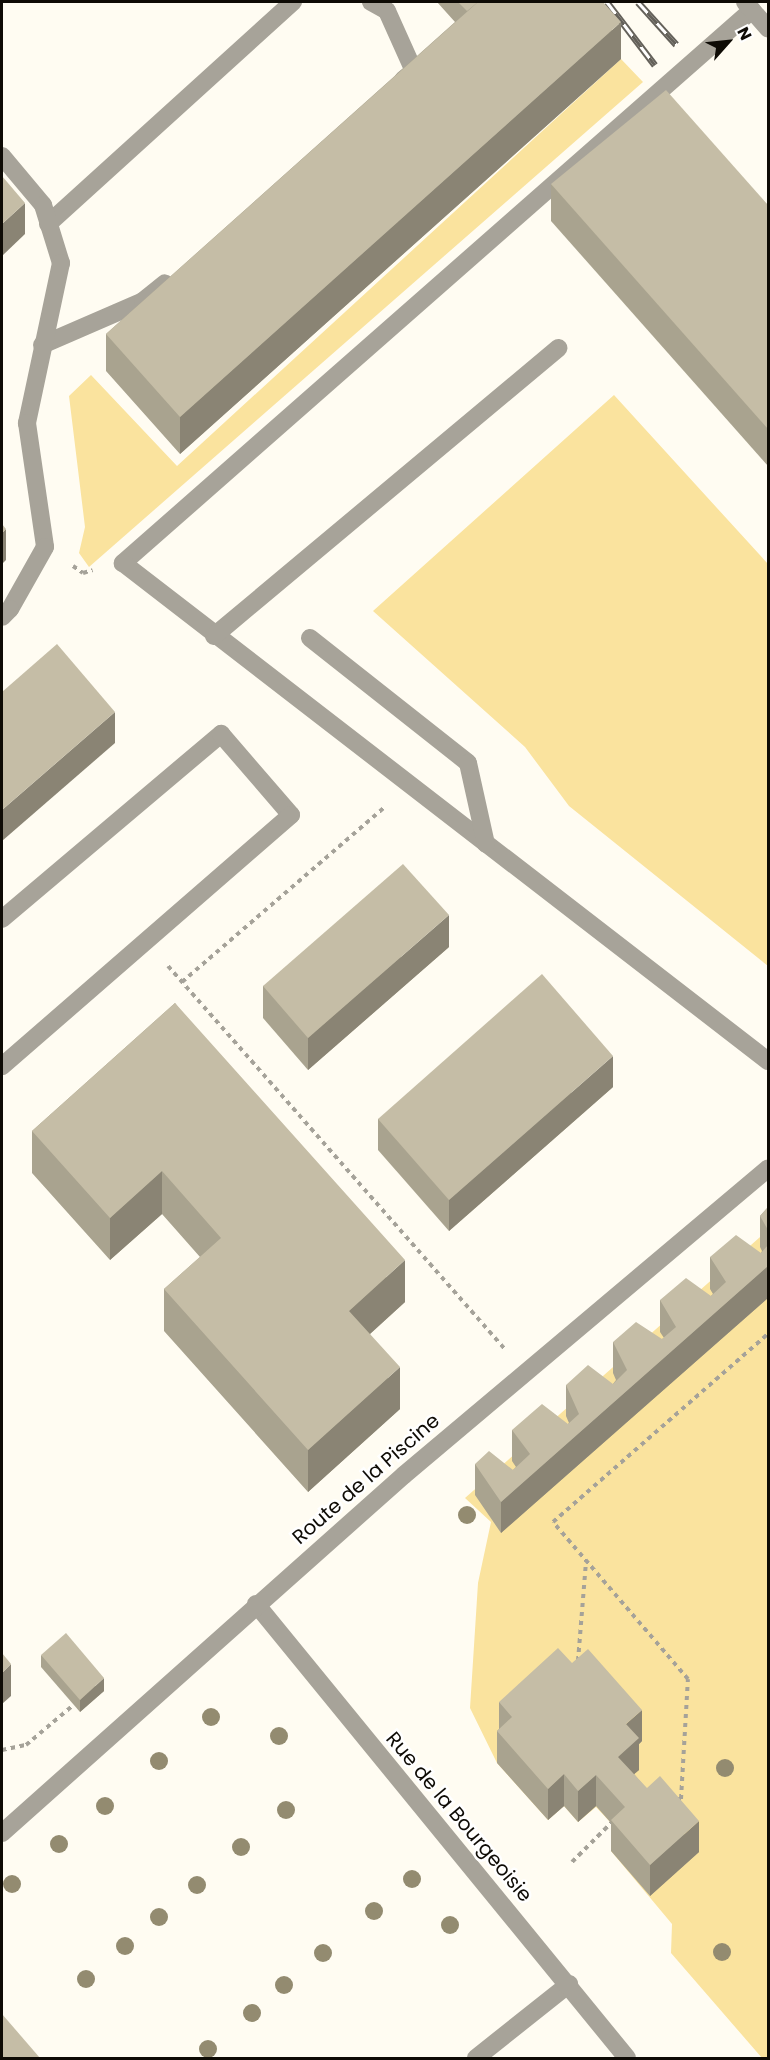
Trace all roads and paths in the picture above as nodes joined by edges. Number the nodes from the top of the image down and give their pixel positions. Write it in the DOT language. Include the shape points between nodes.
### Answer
graph roads {
  1 [pos="293,2"];
  2 [pos="370,2"];
  3 [pos="749,6"];
  4 [pos="768,28"];
  5 [pos="387,94"];
  6 [pos="2,156"];
  7 [pos="48,224"];
  8 [pos="179,271"];
  9 [pos="42,345"];
  10 [pos="559,348"];
  11 [pos="45,547"];
  12 [pos="123,563"];
  13 [pos="2,617"];
  14 [pos="214,636"];
  15 [pos="310,638"];
  16 [pos="410,786"];
  17 [pos="486,844"];
  18 [pos="2,920"];
  19 [pos="146,940"];
  20 [pos="182,982"];
  21 [pos="768,1061"];
  22 [pos="2,1066"];
  23 [pos="768,1169"];
  24 [pos="768,1334"];
  25 [pos="527,1373"];
  26 [pos="586,1560"];
  27 [pos="256,1604"];
  28 [pos="578,1661"];
  29 [pos="85,1695"];
  30 [pos="2,1750"];
  31 [pos="670,1800"];
  32 [pos="617,1818"];
  33 [pos="2,1833"];
  34 [pos="572,1862"];
  35 [pos="569,1984"];
  36 [pos="476,2058"];
  37 [pos="627,2058"];
  1 -- 7 [label="street"];
  2 -- 5 [label="street" via="387,11 414,71"];
  3 -- 4 [label="street"];
  3 -- 12 [label="street"];
  6 -- 7 [label="street" via="43,205"];
  7 -- 9 [label="street" via="61,263"];
  8 -- 9 [label="street" via="143,302"];
  9 -- 11 [label="street" via="27,423"];
  10 -- 14 [label="street"];
  11 -- 12 [label="path" via="83,573"];
  11 -- 13 [label="street"];
  12 -- 14 [label="street"];
  14 -- 16 [label="street"];
  15 -- 17 [label="street" via="468,763"];
  16 -- 17 [label="street"];
  16 -- 20 [label="path"];
  17 -- 21 [label="street"];
  18 -- 19 [label="street" via="221,734 291,815"];
  19 -- 20 [label="path"];
  19 -- 22 [label="street"];
  20 -- 25 [label="path"];
  23 -- 25 [label="street, Route de la Piscine"];
  24 -- 26 [label="path" via="553,1522"];
  25 -- 27 [label="street, Route de la Piscine"];
  26 -- 28 [label="path"];
  26 -- 31 [label="path" via="688,1679 681,1799"];
  27 -- 33 [label="street, Route de la Piscine"];
  27 -- 35 [label="street, Rue de la Bourgeoisie" via="411,1797"];
  29 -- 30 [label="path" via="26,1745"];
  32 -- 34 [label="path"];
  35 -- 36 [label="street"];
  35 -- 37 [label="street, Rue de la Bourgeoisie"];
}
